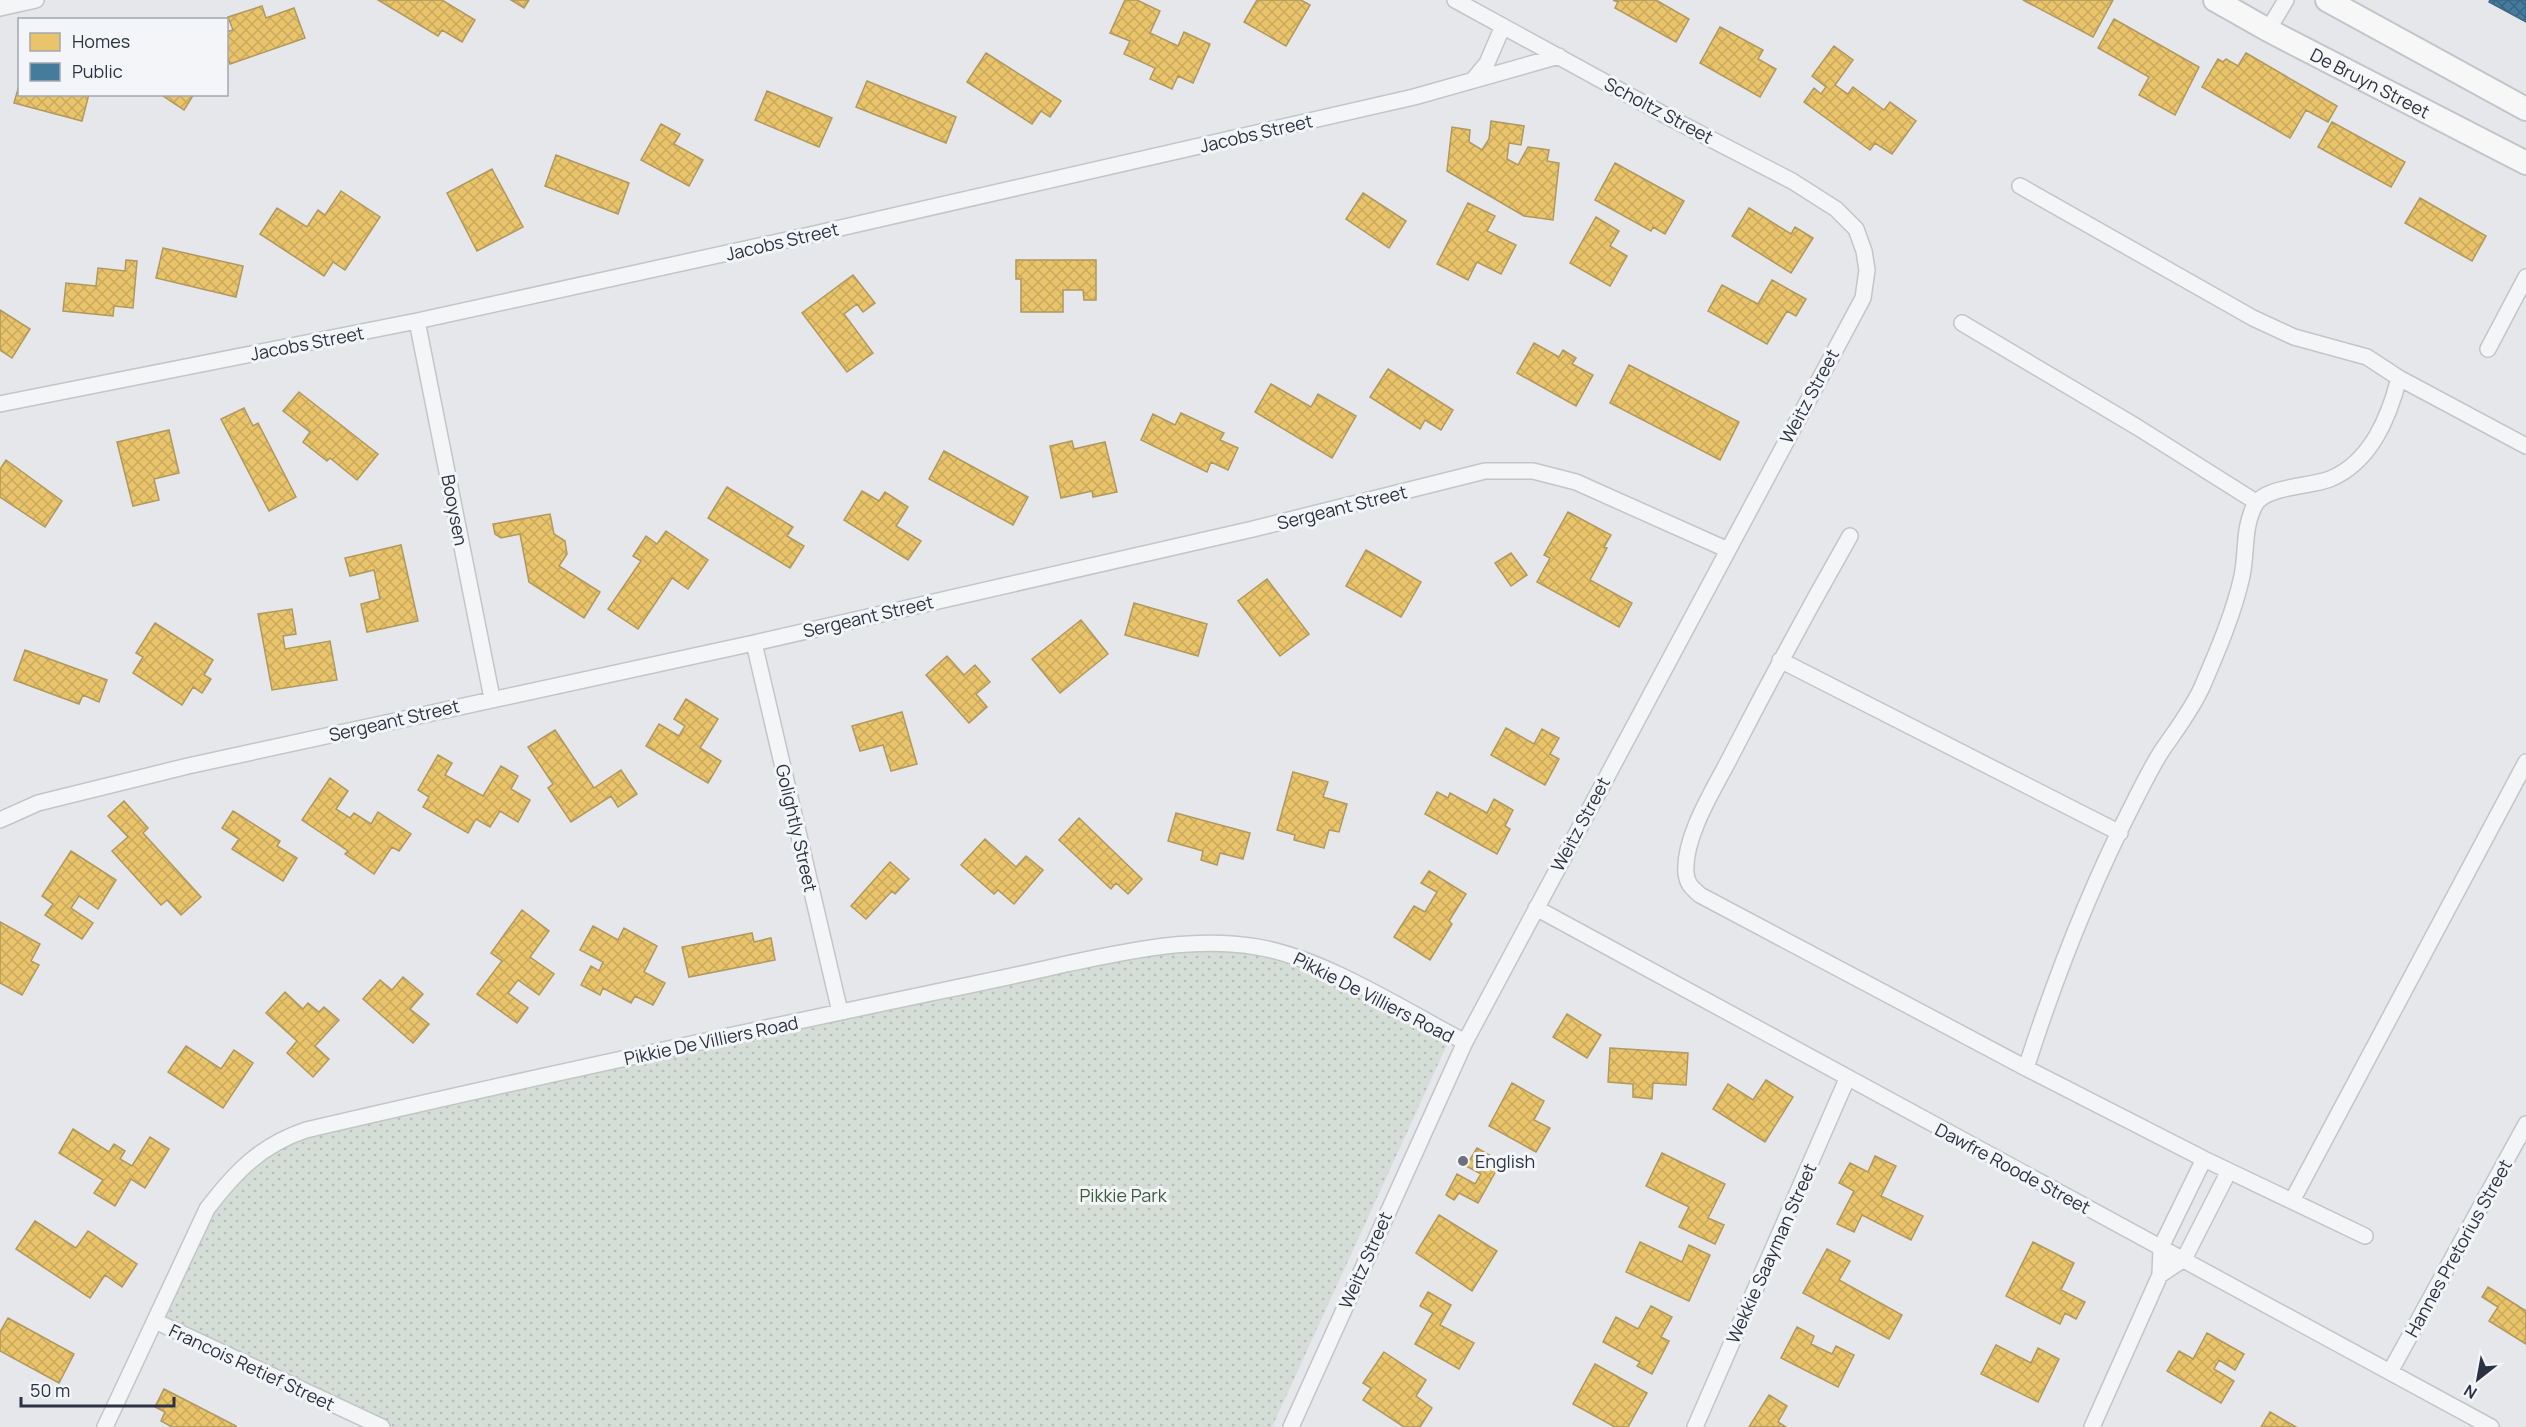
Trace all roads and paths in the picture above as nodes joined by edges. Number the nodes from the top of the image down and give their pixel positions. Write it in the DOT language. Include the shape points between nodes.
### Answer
graph roads {
  1 [pos="36,0"];
  2 [pos="1455,0"];
  3 [pos="2286,0"];
  4 [pos="2330,1"];
  5 [pos="2230,3"];
  6 [pos="0,8"];
  7 [pos="1503,26"];
  8 [pos="2268,30"];
  9 [pos="1559,56"];
  10 [pos="1473,80"];
  11 [pos="2526,109"];
  12 [pos="2526,163"];
  13 [pos="2020,186"];
  14 [pos="1856,229"];
  15 [pos="2526,277"];
  16 [pos="417,321"];
  17 [pos="1962,323"];
  18 [pos="2488,349"];
  19 [pos="2399,378"];
  20 [pos="0,404"];
  21 [pos="2526,446"];
  22 [pos="2256,502"];
  23 [pos="1851,536"];
  24 [pos="1728,550"];
  25 [pos="754,643"];
  26 [pos="1780,660"];
  27 [pos="492,698"];
  28 [pos="2526,762"];
  29 [pos="0,820"];
  30 [pos="2120,833"];
  31 [pos="1536,908"];
  32 [pos="840,1012"];
  33 [pos="1465,1042"];
  34 [pos="2026,1068"];
  35 [pos="1847,1078"];
  36 [pos="2526,1124"];
  37 [pos="2204,1159"];
  38 [pos="2229,1171"];
  39 [pos="2292,1201"];
  40 [pos="2365,1236"];
  41 [pos="2161,1247"];
  42 [pos="2184,1259"];
  43 [pos="2160,1275"];
  44 [pos="155,1321"];
  45 [pos="2390,1372"];
  46 [pos="105,1427"];
  47 [pos="382,1427"];
  48 [pos="1291,1427"];
  49 [pos="1695,1427"];
  50 [pos="2092,1427"];
  51 [pos="2491,1427"];
  1 -- 6 [label="street"];
  2 -- 7 [label="street, Scholtz Street"];
  3 -- 8 [label="street"];
  4 -- 11 [label="street"];
  5 -- 8 [label="street, De Bruyn Street"];
  7 -- 9 [label="street, Scholtz Street"];
  7 -- 10 [label="street" via="1486,63"];
  8 -- 12 [label="street, De Bruyn Street"];
  9 -- 10 [label="street, Jacobs Street"];
  9 -- 14 [label="street, Scholtz Street" via="1792,181 1836,209"];
  10 -- 16 [label="street, Jacobs Street" via="814,234"];
  13 -- 19 [label="street" via="2253,318 2294,337 2367,357"];
  14 -- 24 [label="street, Weitz Street" via="1867,270 1863,298"];
  15 -- 18 [label="street"];
  16 -- 20 [label="street, Jacobs Street"];
  16 -- 27 [label="street, Booysen"];
  17 -- 22 [label="street"];
  19 -- 21 [label="street"];
  19 -- 22 [label="street" via="2391,409 2354,464 2330,478 2267,494"];
  22 -- 30 [label="street" via="2247,527 2242,576 2218,647 2186,718 2161,753"];
  23 -- 26 [label="street"];
  24 -- 25 [label="street, Sergeant Street" via="1576,482 1533,471 1485,471 1253,529"];
  24 -- 31 [label="street, Weitz Street"];
  25 -- 27 [label="street, Sergeant Street"];
  25 -- 32 [label="street, Golightly Street"];
  26 -- 30 [label="street"];
  26 -- 34 [label="street" via="1700,818 1687,854 1690,886"];
  27 -- 29 [label="street, Sergeant Street" via="38,803"];
  28 -- 39 [label="street"];
  30 -- 34 [label="street" via="2055,982"];
  31 -- 33 [label="street, Weitz Street"];
  31 -- 35 [label="street, Dawfre Roode Street"];
  32 -- 33 [label="street, Pikkie De Villiers Road" via="1117,954 1178,945 1221,944 1292,954"];
  32 -- 44 [label="street, Pikkie De Villiers Road" via="414,1105 282,1138 230,1178 207,1209"];
  33 -- 48 [label="street, Weitz Street"];
  34 -- 37 [label="street"];
  35 -- 41 [label="street, Dawfre Roode Street"];
  35 -- 49 [label="street, Wekkie Saayman Street"];
  36 -- 45 [label="street, Hannes Pretorius Street"];
  37 -- 38 [label="street"];
  37 -- 41 [label="street"];
  38 -- 39 [label="street"];
  38 -- 42 [label="street"];
  39 -- 40 [label="street"];
  41 -- 42 [label="street, Dawfre Roode Street"];
  41 -- 43 [label="street"];
  42 -- 43 [label="street"];
  42 -- 45 [label="street, Dawfre Roode Street"];
  43 -- 50 [label="street"];
  44 -- 46 [label="street, Pikkie De Villiers Road"];
  44 -- 47 [label="street, Francois Retief Street"];
  45 -- 51 [label="street, Dawfre Roode Street"];
}
